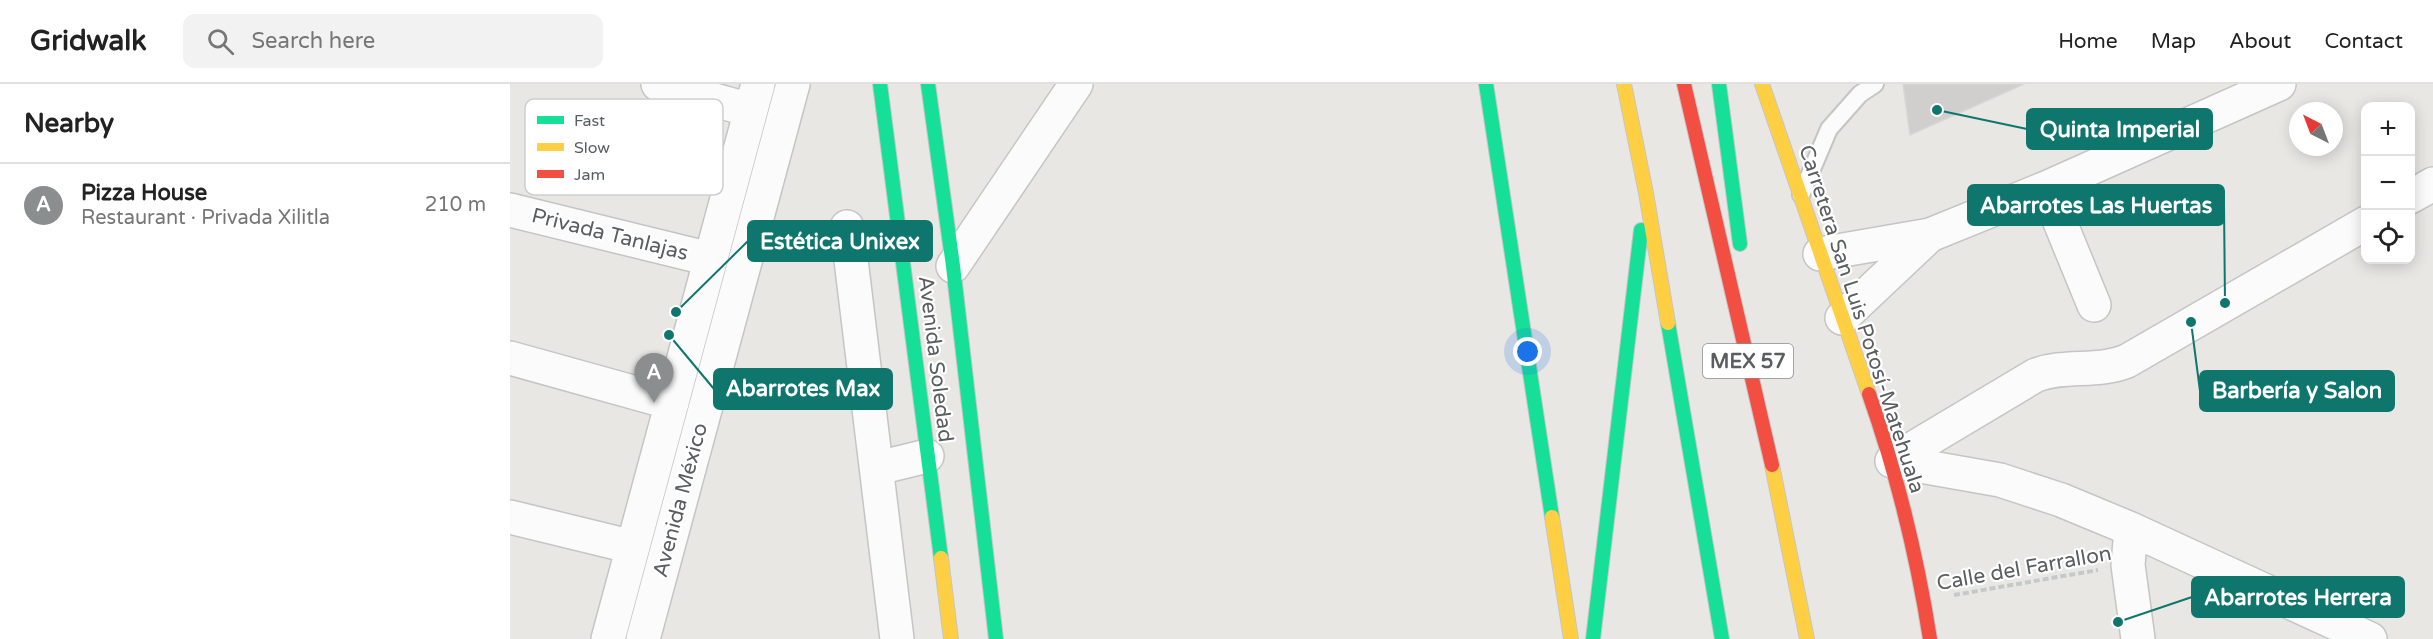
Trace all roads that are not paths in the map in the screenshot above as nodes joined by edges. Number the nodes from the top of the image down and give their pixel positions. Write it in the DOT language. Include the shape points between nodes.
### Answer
graph roads {
  1 [pos="657,84"];
  2 [pos="793,84"];
  3 [pos="880,84"];
  4 [pos="928,84"];
  5 [pos="1076,84"];
  6 [pos="1486,84"];
  7 [pos="1624,84"];
  8 [pos="1684,84"];
  9 [pos="1719,84"];
  10 [pos="1762,84"];
  11 [pos="1875,84"];
  12 [pos="2279,84"];
  13 [pos="754,97"];
  14 [pos="2433,184"];
  15 [pos="2046,188"];
  16 [pos="1646,193"];
  17 [pos="2415,194"];
  18 [pos="1800,199"];
  19 [pos="510,210"];
  20 [pos="2361,226"];
  21 [pos="847,227"];
  22 [pos="1930,235"];
  23 [pos="1820,254"];
  24 [pos="1742,257"];
  25 [pos="710,259"];
  26 [pos="953,266"];
  27 [pos="1747,292"];
  28 [pos="2094,305"];
  29 [pos="1842,318"];
  30 [pos="510,358"];
  31 [pos="672,403"];
  32 [pos="1767,442"];
  33 [pos="927,456"];
  34 [pos="1892,461"];
  35 [pos="878,468"];
  36 [pos="510,517"];
  37 [pos="2131,529"];
  38 [pos="633,548"];
  39 [pos="1799,596"];
  40 [pos="608,639"];
  41 [pos="643,639"];
  42 [pos="897,639"];
  43 [pos="951,639"];
  44 [pos="996,639"];
  45 [pos="1571,639"];
  46 [pos="1593,639"];
  47 [pos="1722,639"];
  48 [pos="1807,639"];
  49 [pos="1821,639"];
  50 [pos="1930,639"];
  51 [pos="2138,639"];
  52 [pos="2370,639"];
  1 -- 13 [label="street"];
  2 -- 41 [label="street, Avenida México"];
  3 -- 33 [label="main road, Avenida Soledad"];
  4 -- 26 [label="main road, Avenida Soledad"];
  5 -- 26 [label="street"];
  6 -- 45 [label="main road"];
  7 -- 16 [label="main road, MEX 57"];
  8 -- 32 [label="main road, MEX 57"];
  9 -- 24 [label="main road"];
  10 -- 18 [label="main road, Carretera San Luis Potosí-Matehuala"];
  11 -- 18 [label="lane" via="1860,94 1829,129"];
  12 -- 15 [label="street"];
  13 -- 25 [label="street, Avenida México"];
  14 -- 17 [label="street"];
  15 -- 22 [label="street"];
  15 -- 28 [label="street"];
  16 -- 46 [label="main road"];
  16 -- 47 [label="main road, MEX 57"];
  18 -- 23 [label="main road, Carretera San Luis Potosí-Matehuala"];
  19 -- 25 [label="street, Privada Tanlajas"];
  20 -- 34 [label="street" via="2127,360 2106,368 2036,375"];
  21 -- 35 [label="street"];
  22 -- 23 [label="street"];
  22 -- 29 [label="street"];
  23 -- 29 [label="main road, Carretera San Luis Potosí-Matehuala"];
  25 -- 31 [label="street, Avenida México"];
  26 -- 44 [label="main road, Avenida Soledad"];
  27 -- 32 [label="main road"];
  29 -- 34 [label="main road, Carretera San Luis Potosí-Matehuala"];
  30 -- 31 [label="street"];
  31 -- 38 [label="street, Avenida México"];
  32 -- 39 [label="main road, MEX 57"];
  33 -- 35 [label="street"];
  33 -- 43 [label="main road, Avenida Soledad"];
  34 -- 37 [label="street" via="2000,480"];
  34 -- 50 [label="main road, Carretera San Luis Potosí-Matehuala"];
  35 -- 42 [label="street"];
  36 -- 38 [label="street"];
  37 -- 51 [label="street" via="2128,565"];
  37 -- 52 [label="street"];
  38 -- 40 [label="street, Avenida México"];
  39 -- 48 [label="main road, MEX 57"];
  39 -- 49 [label="main road"];
}
